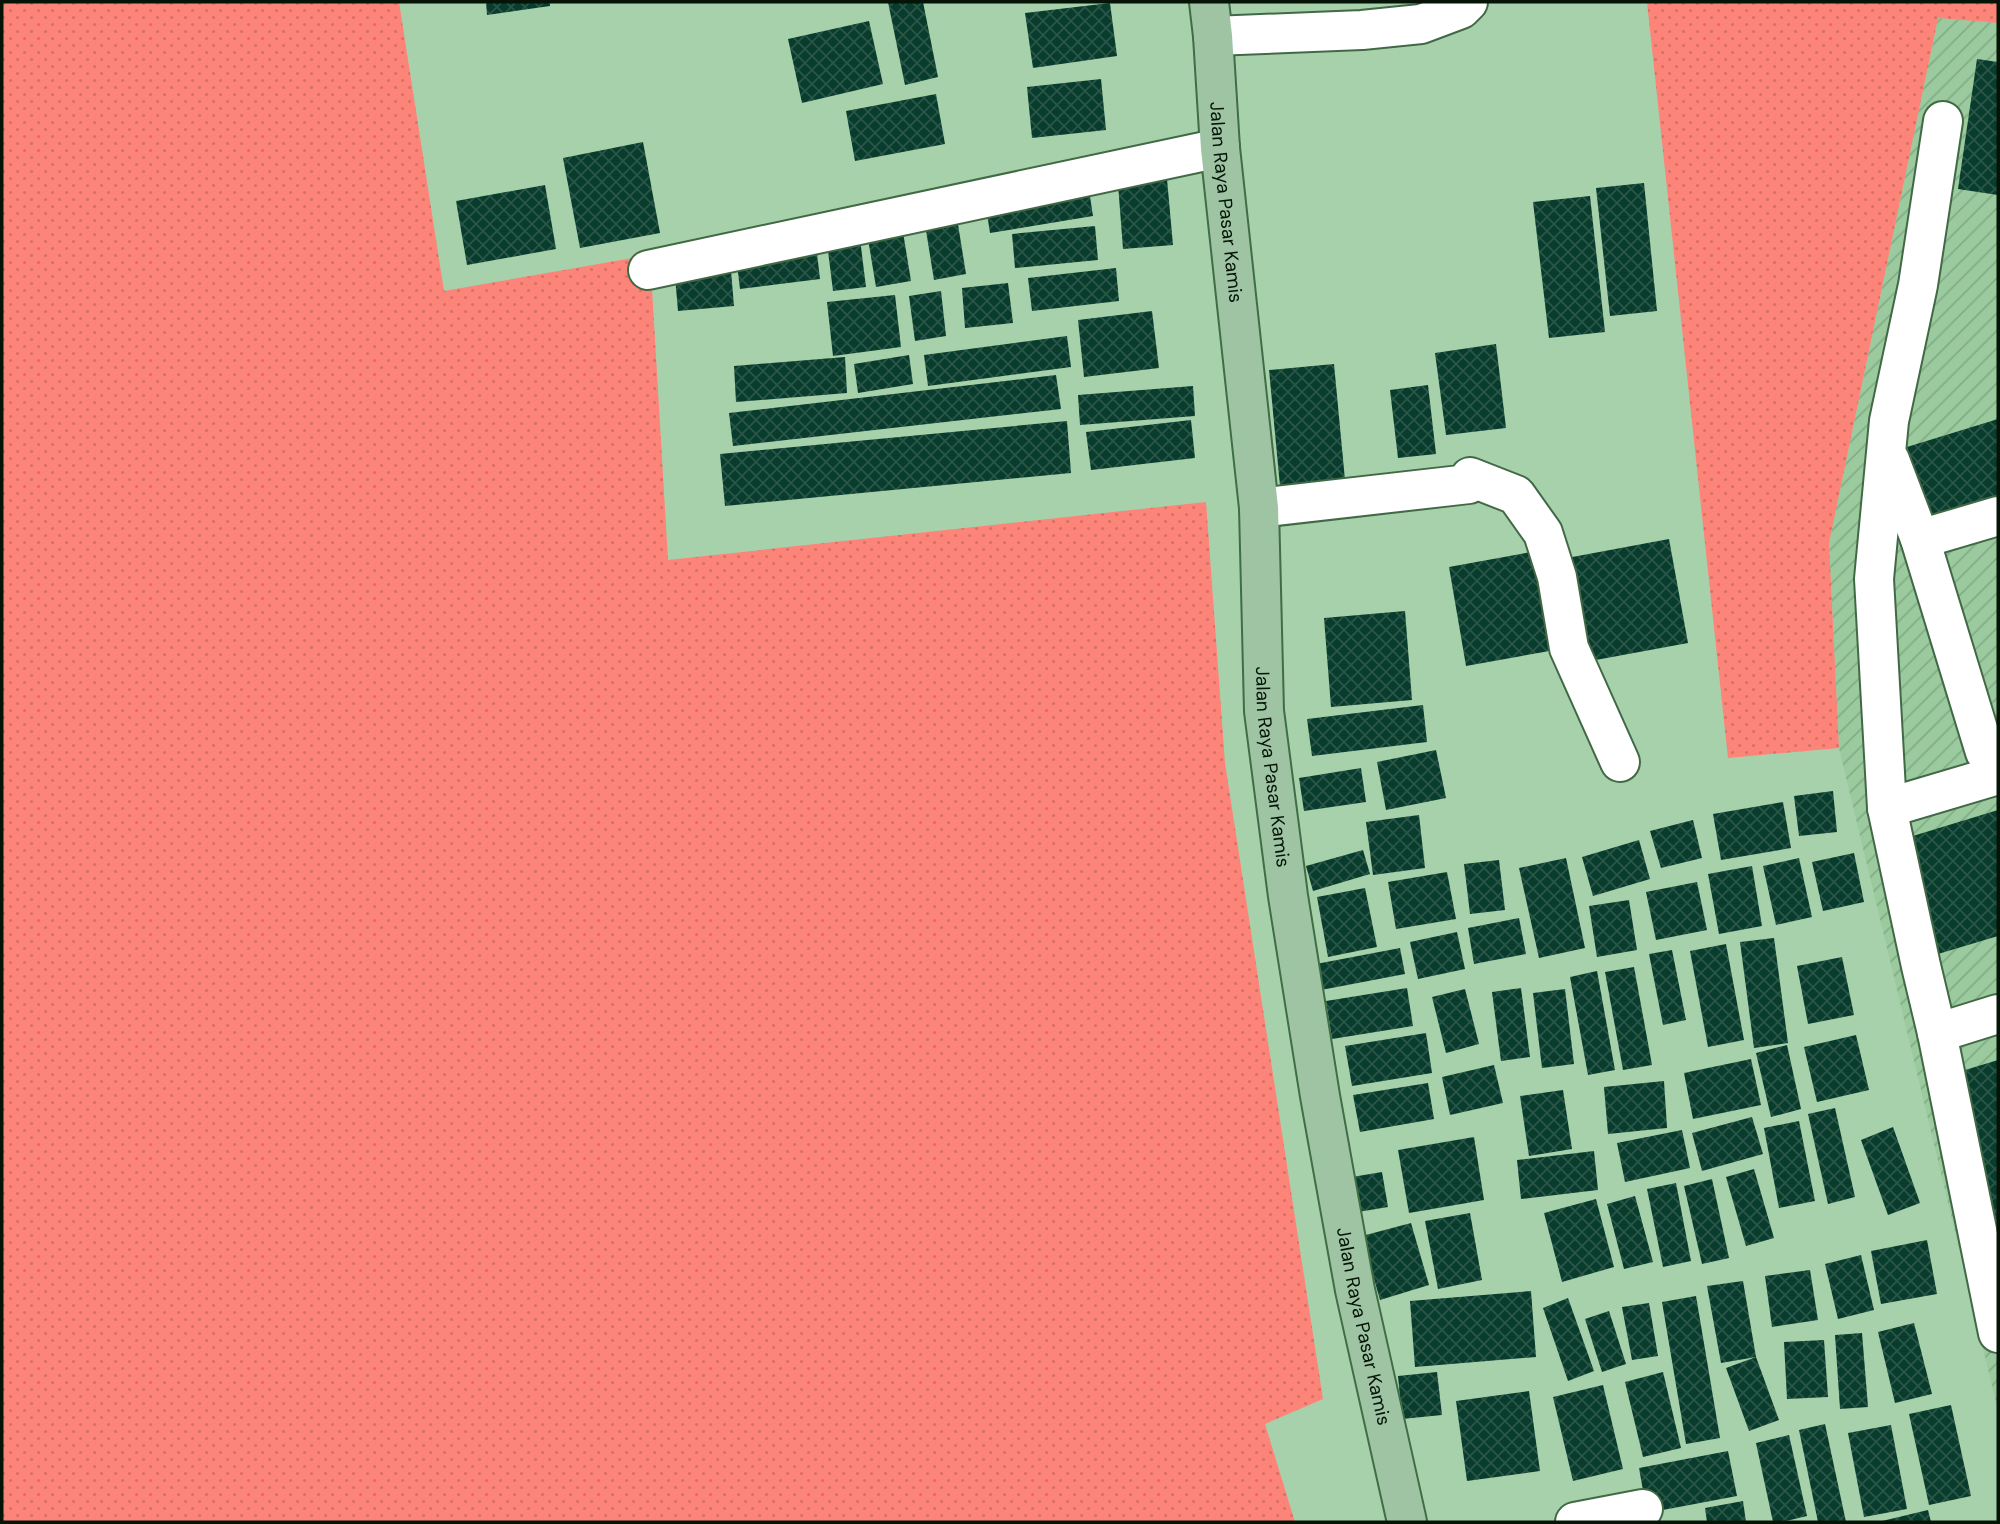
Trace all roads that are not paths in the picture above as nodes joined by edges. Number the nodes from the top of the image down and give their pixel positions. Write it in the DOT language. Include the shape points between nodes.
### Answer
graph roads {
  1 [pos="1468,2"];
  2 [pos="1211,19"];
  3 [pos="1943,121"];
  4 [pos="1220,148"];
  5 [pos="648,270"];
  6 [pos="1887,451"];
  7 [pos="1259,508"];
  8 [pos="1998,516"];
  9 [pos="1920,539"];
  10 [pos="1620,762"];
  11 [pos="1998,767"];
  12 [pos="1998,775"];
  13 [pos="1887,808"];
  14 [pos="1998,1014"];
  15 [pos="1937,1033"];
  16 [pos="1998,1333"];
  17 [pos="1643,1509"];
  18 [pos="1407,1522"];
  19 [pos="1575,1522"];
  1 -- 2 [label="street" via="1421,24 1362,30"];
  2 -- 4 [label="main road, Jalan Raya Pasar Kamis"];
  3 -- 6 [label="street"];
  4 -- 5 [label="street"];
  4 -- 7 [label="main road, Jalan Raya Pasar Kamis"];
  6 -- 9 [label="street"];
  6 -- 13 [label="street" via="1874,579"];
  7 -- 10 [label="street" via="1469,484 1470,477 1516,495 1543,533 1557,577 1569,648"];
  7 -- 18 [label="main road, Jalan Raya Pasar Kamis" via="1264,711 1288,896 1354,1290"];
  8 -- 9 [label="street"];
  9 -- 11 [label="street" via="1985,752"];
  12 -- 13 [label="street"];
  13 -- 15 [label="street"];
  14 -- 15 [label="street"];
  15 -- 16 [label="street"];
  17 -- 19 [label="street"];
}
